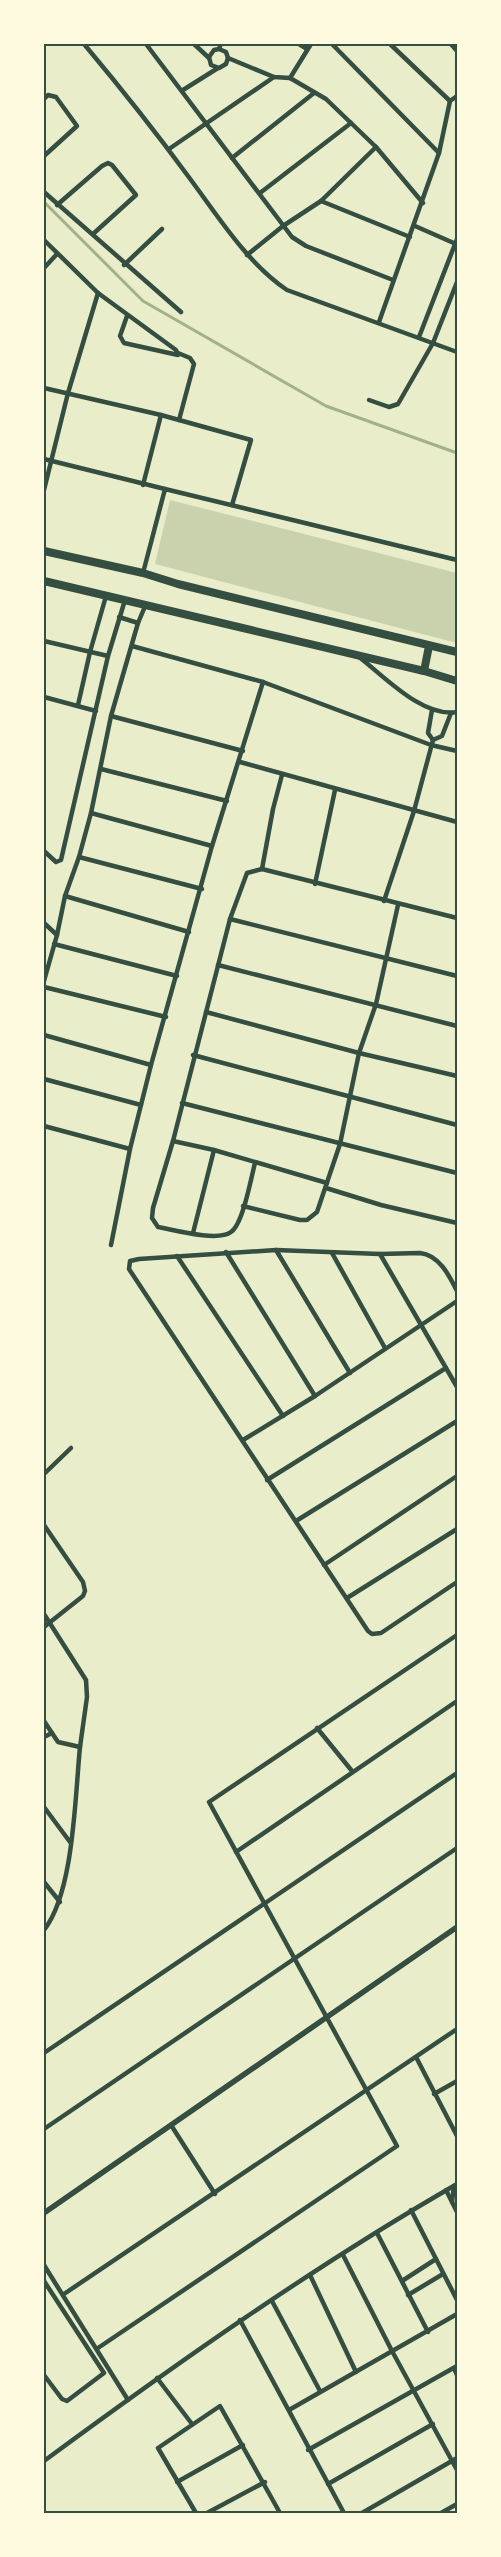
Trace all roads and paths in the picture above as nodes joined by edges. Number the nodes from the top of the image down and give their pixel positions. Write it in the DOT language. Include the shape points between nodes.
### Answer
graph roads {
  1 [pos="84,44"];
  2 [pos="146,44"];
  3 [pos="194,44"];
  4 [pos="299,44"];
  5 [pos="311,44"];
  6 [pos="332,44"];
  7 [pos="390,44"];
  8 [pos="451,44"];
  9 [pos="220,46"];
  10 [pos="307,49"];
  11 [pos="457,50"];
  12 [pos="208,58"];
  13 [pos="228,58"];
  14 [pos="218,68"];
  15 [pos="274,77"];
  16 [pos="290,78"];
  17 [pos="183,90"];
  18 [pos="314,94"];
  19 [pos="457,96"];
  20 [pos="44,99"];
  21 [pos="450,101"];
  22 [pos="351,123"];
  23 [pos="208,124"];
  24 [pos="376,147"];
  25 [pos="169,149"];
  26 [pos="439,153"];
  27 [pos="44,156"];
  28 [pos="232,158"];
  29 [pos="44,192"];
  30 [pos="260,193"];
  31 [pos="322,201"];
  32 [pos="423,203"];
  33 [pos="57,205"];
  34 [pos="283,226"];
  35 [pos="414,226"];
  36 [pos="162,229"];
  37 [pos="93,234"];
  38 [pos="410,237"];
  39 [pos="44,240"];
  40 [pos="456,242"];
  41 [pos="57,254"];
  42 [pos="247,254"];
  43 [pos="124,265"];
  44 [pos="44,268"];
  45 [pos="393,280"];
  46 [pos="457,282"];
  47 [pos="98,293"];
  48 [pos="181,312"];
  49 [pos="127,316"];
  50 [pos="379,322"];
  51 [pos="419,337"];
  52 [pos="433,344"];
  53 [pos="457,352"];
  54 [pos="178,353"];
  55 [pos="44,388"];
  56 [pos="68,393"];
  57 [pos="369,400"];
  58 [pos="161,415"];
  59 [pos="179,420"];
  60 [pos="44,459"];
  61 [pos="51,460"];
  62 [pos="143,485"];
  63 [pos="164,489"];
  64 [pos="44,490"];
  65 [pos="232,504"];
  66 [pos="44,551"];
  67 [pos="457,560"];
  68 [pos="143,573"];
  69 [pos="44,581"];
  70 [pos="106,596"];
  71 [pos="126,600"];
  72 [pos="146,604"];
  73 [pos="119,617"];
  74 [pos="138,623"];
  75 [pos="44,641"];
  76 [pos="132,646"];
  77 [pos="429,646"];
  78 [pos="90,652"];
  79 [pos="457,652"];
  80 [pos="354,654"];
  81 [pos="108,656"];
  82 [pos="424,671"];
  83 [pos="457,681"];
  84 [pos="264,682"];
  85 [pos="44,697"];
  86 [pos="78,705"];
  87 [pos="432,710"];
  88 [pos="96,711"];
  89 [pos="457,712"];
  90 [pos="451,713"];
  91 [pos="111,716"];
  92 [pos="432,742"];
  93 [pos="243,751"];
  94 [pos="457,751"];
  95 [pos="240,762"];
  96 [pos="101,769"];
  97 [pos="282,774"];
  98 [pos="335,790"];
  99 [pos="227,802"];
  100 [pos="414,811"];
  101 [pos="91,813"];
  102 [pos="457,822"];
  103 [pos="212,846"];
  104 [pos="44,851"];
  105 [pos="79,857"];
  106 [pos="262,869"];
  107 [pos="315,884"];
  108 [pos="202,889"];
  109 [pos="65,896"];
  110 [pos="384,901"];
  111 [pos="398,905"];
  112 [pos="457,918"];
  113 [pos="230,919"];
  114 [pos="44,923"];
  115 [pos="189,932"];
  116 [pos="58,935"];
  117 [pos="54,944"];
  118 [pos="387,960"];
  119 [pos="218,965"];
  120 [pos="176,976"];
  121 [pos="457,976"];
  122 [pos="44,981"];
  123 [pos="44,987"];
  124 [pos="376,1004"];
  125 [pos="206,1012"];
  126 [pos="166,1017"];
  127 [pos="457,1026"];
  128 [pos="44,1034"];
  129 [pos="359,1053"];
  130 [pos="193,1055"];
  131 [pos="151,1065"];
  132 [pos="457,1076"];
  133 [pos="44,1079"];
  134 [pos="352,1098"];
  135 [pos="182,1103"];
  136 [pos="141,1104"];
  137 [pos="457,1125"];
  138 [pos="44,1126"];
  139 [pos="173,1141"];
  140 [pos="340,1144"];
  141 [pos="130,1149"];
  142 [pos="214,1150"];
  143 [pos="255,1163"];
  144 [pos="457,1173"];
  145 [pos="326,1185"];
  146 [pos="243,1206"];
  147 [pos="457,1223"];
  148 [pos="193,1233"];
  149 [pos="111,1245"];
  150 [pos="276,1250"];
  151 [pos="226,1252"];
  152 [pos="332,1253"];
  153 [pos="380,1254"];
  154 [pos="177,1256"];
  155 [pos="457,1291"];
  156 [pos="457,1301"];
  157 [pos="422,1325"];
  158 [pos="385,1348"];
  159 [pos="446,1368"];
  160 [pos="350,1373"];
  161 [pos="457,1387"];
  162 [pos="315,1396"];
  163 [pos="283,1416"];
  164 [pos="457,1421"];
  165 [pos="243,1440"];
  166 [pos="71,1448"];
  167 [pos="44,1474"];
  168 [pos="457,1476"];
  169 [pos="267,1480"];
  170 [pos="296,1521"];
  171 [pos="44,1525"];
  172 [pos="457,1529"];
  173 [pos="324,1565"];
  174 [pos="457,1582"];
  175 [pos="347,1598"];
  176 [pos="44,1614"];
  177 [pos="50,1622"];
  178 [pos="44,1627"];
  179 [pos="457,1635"];
  180 [pos="457,1701"];
  181 [pos="44,1721"];
  182 [pos="318,1728"];
  183 [pos="52,1733"];
  184 [pos="44,1738"];
  185 [pos="80,1747"];
  186 [pos="352,1771"];
  187 [pos="457,1773"];
  188 [pos="44,1807"];
  189 [pos="70,1842"];
  190 [pos="457,1848"];
  191 [pos="236,1852"];
  192 [pos="44,1882"];
  193 [pos="60,1902"];
  194 [pos="263,1904"];
  195 [pos="457,1927"];
  196 [pos="44,1930"];
  197 [pos="294,1958"];
  198 [pos="328,2018"];
  199 [pos="457,2029"];
  200 [pos="44,2053"];
  201 [pos="416,2057"];
  202 [pos="457,2081"];
  203 [pos="368,2089"];
  204 [pos="434,2094"];
  205 [pos="171,2125"];
  206 [pos="44,2129"];
  207 [pos="457,2136"];
  208 [pos="456,2185"];
  209 [pos="446,2190"];
  210 [pos="215,2194"];
  211 [pos="452,2203"];
  212 [pos="411,2210"];
  213 [pos="457,2212"];
  214 [pos="44,2213"];
  215 [pos="377,2233"];
  216 [pos="343,2255"];
  217 [pos="436,2259"];
  218 [pos="44,2265"];
  219 [pos="444,2274"];
  220 [pos="310,2275"];
  221 [pos="44,2281"];
  222 [pos="402,2281"];
  223 [pos="64,2294"];
  224 [pos="408,2294"];
  225 [pos="457,2300"];
  226 [pos="272,2301"];
  227 [pos="457,2314"];
  228 [pos="240,2320"];
  229 [pos="428,2332"];
  230 [pos="98,2348"];
  231 [pos="392,2351"];
  232 [pos="455,2367"];
  233 [pos="356,2372"];
  234 [pos="44,2375"];
  235 [pos="457,2375"];
  236 [pos="157,2378"];
  237 [pos="413,2390"];
  238 [pos="320,2391"];
  239 [pos="128,2400"];
  240 [pos="288,2410"];
  241 [pos="192,2424"];
  242 [pos="432,2424"];
  243 [pos="243,2445"];
  244 [pos="308,2450"];
  245 [pos="455,2459"];
  246 [pos="44,2462"];
  247 [pos="457,2470"];
  248 [pos="177,2482"];
  249 [pos="265,2482"];
  250 [pos="328,2484"];
  251 [pos="457,2504"];
  252 [pos="196,2513"];
  253 [pos="207,2513"];
  254 [pos="280,2513"];
  255 [pos="344,2513"];
  256 [pos="362,2513"];
  257 [pos="441,2513"];
  1 -- 25 [label="street"];
  2 -- 17 [label="street"];
  3 -- 12 [label="street"];
  4 -- 10 [label="street"];
  5 -- 10 [label="street"];
  6 -- 26 [label="street"];
  7 -- 21 [label="street"];
  8 -- 11 [label="street"];
  9 -- 12 [label="street"];
  9 -- 13 [label="street"];
  10 -- 16 [label="street"];
  12 -- 14 [label="street" via="211,65"];
  13 -- 14 [label="street" via="226,64"];
  13 -- 15 [label="street"];
  14 -- 17 [label="street"];
  15 -- 16 [label="street"];
  15 -- 23 [label="street"];
  16 -- 18 [label="street"];
  17 -- 23 [label="street"];
  18 -- 22 [label="street" via="326,99"];
  18 -- 28 [label="street"];
  19 -- 21 [label="street"];
  20 -- 27 [label="street" via="48,95 56,97 77,126"];
  21 -- 26 [label="street"];
  22 -- 24 [label="street"];
  22 -- 30 [label="street"];
  23 -- 25 [label="street"];
  23 -- 28 [label="street"];
  24 -- 31 [label="street"];
  24 -- 32 [label="street"];
  25 -- 42 [label="street"];
  26 -- 32 [label="street"];
  28 -- 30 [label="street"];
  29 -- 33 [label="street"];
  30 -- 34 [label="street"];
  31 -- 34 [label="street"];
  31 -- 38 [label="street"];
  32 -- 35 [label="street"];
  33 -- 37 [label="street"];
  33 -- 37 [label="street" via="102,166 112,164 136,195"];
  34 -- 42 [label="street"];
  34 -- 45 [label="street" via="299,243"];
  35 -- 38 [label="street"];
  35 -- 40 [label="street"];
  36 -- 43 [label="street"];
  37 -- 43 [label="street"];
  38 -- 45 [label="street"];
  39 -- 41 [label="street"];
  40 -- 51 [label="street"];
  41 -- 44 [label="street"];
  41 -- 47 [label="street"];
  42 -- 50 [label="street" via="272,280 287,290"];
  43 -- 48 [label="street"];
  45 -- 50 [label="street"];
  46 -- 52 [label="street"];
  47 -- 49 [label="street"];
  47 -- 56 [label="street"];
  49 -- 54 [label="street"];
  49 -- 54 [label="street" via="120,336 124,343 176,356"];
  50 -- 51 [label="street"];
  51 -- 52 [label="street"];
  52 -- 53 [label="street"];
  52 -- 57 [label="street" via="398,404 389,407"];
  54 -- 59 [label="street" via="190,358 194,364"];
  55 -- 56 [label="street"];
  56 -- 58 [label="street"];
  56 -- 61 [label="street"];
  58 -- 59 [label="street"];
  58 -- 62 [label="street"];
  59 -- 65 [label="street" via="251,440"];
  60 -- 61 [label="street"];
  61 -- 62 [label="street"];
  61 -- 64 [label="street"];
  62 -- 63 [label="street"];
  63 -- 65 [label="street"];
  63 -- 68 [label="street"];
  65 -- 67 [label="street"];
  66 -- 68 [label="highway"];
  68 -- 77 [label="highway"];
  69 -- 70 [label="highway"];
  70 -- 71 [label="highway"];
  70 -- 78 [label="street"];
  71 -- 72 [label="highway"];
  71 -- 73 [label="street"];
  72 -- 74 [label="street"];
  72 -- 80 [label="highway"];
  73 -- 74 [label="street"];
  73 -- 81 [label="street"];
  74 -- 76 [label="street"];
  75 -- 78 [label="street"];
  76 -- 84 [label="street"];
  76 -- 91 [label="street"];
  77 -- 79 [label="highway"];
  77 -- 82 [label="highway"];
  78 -- 81 [label="street"];
  78 -- 86 [label="street"];
  80 -- 82 [label="highway"];
  80 -- 87 [label="street" via="416,702"];
  81 -- 88 [label="street"];
  82 -- 83 [label="highway"];
  84 -- 92 [label="street"];
  84 -- 93 [label="street"];
  85 -- 86 [label="street"];
  86 -- 88 [label="street"];
  87 -- 90 [label="street"];
  87 -- 92 [label="street" via="428,734"];
  88 -- 104 [label="street" via="61,860 56,862"];
  89 -- 90 [label="street"];
  90 -- 92 [label="street" via="442,736"];
  91 -- 93 [label="street"];
  91 -- 96 [label="street"];
  92 -- 94 [label="street"];
  92 -- 100 [label="street"];
  93 -- 95 [label="street"];
  95 -- 97 [label="street"];
  95 -- 99 [label="street"];
  96 -- 99 [label="street"];
  96 -- 101 [label="street"];
  97 -- 98 [label="street"];
  97 -- 106 [label="street"];
  98 -- 100 [label="street"];
  98 -- 107 [label="street"];
  99 -- 103 [label="street"];
  100 -- 102 [label="street"];
  100 -- 110 [label="street"];
  101 -- 103 [label="street"];
  101 -- 105 [label="street"];
  103 -- 108 [label="street"];
  105 -- 108 [label="street"];
  105 -- 109 [label="street"];
  106 -- 107 [label="street"];
  106 -- 113 [label="street" via="251,871 243,878"];
  107 -- 110 [label="street"];
  108 -- 115 [label="street"];
  109 -- 115 [label="street"];
  109 -- 116 [label="street"];
  110 -- 111 [label="street"];
  111 -- 112 [label="street"];
  111 -- 118 [label="street"];
  113 -- 118 [label="street"];
  113 -- 119 [label="street"];
  114 -- 116 [label="street"];
  115 -- 120 [label="street"];
  116 -- 117 [label="street"];
  117 -- 120 [label="street"];
  117 -- 122 [label="street"];
  118 -- 121 [label="street"];
  118 -- 124 [label="street"];
  119 -- 124 [label="street"];
  119 -- 125 [label="street"];
  120 -- 126 [label="street"];
  123 -- 126 [label="street"];
  124 -- 127 [label="street"];
  124 -- 129 [label="street"];
  125 -- 129 [label="street"];
  125 -- 130 [label="street"];
  126 -- 131 [label="street"];
  128 -- 131 [label="street"];
  129 -- 132 [label="street"];
  129 -- 134 [label="street"];
  130 -- 134 [label="street"];
  130 -- 135 [label="street"];
  131 -- 136 [label="street"];
  133 -- 136 [label="street"];
  134 -- 137 [label="street"];
  134 -- 140 [label="street"];
  135 -- 139 [label="street"];
  135 -- 140 [label="street"];
  136 -- 141 [label="street"];
  138 -- 141 [label="street"];
  139 -- 142 [label="street"];
  139 -- 148 [label="street" via="152,1218 158,1227"];
  140 -- 144 [label="street"];
  140 -- 145 [label="street"];
  141 -- 149 [label="street"];
  142 -- 143 [label="street"];
  142 -- 148 [label="street"];
  143 -- 145 [label="street"];
  143 -- 146 [label="street"];
  145 -- 146 [label="street" via="317,1212 307,1220"];
  145 -- 147 [label="street" via="381,1205"];
  146 -- 148 [label="street" via="238,1226 229,1234"];
  150 -- 151 [label="street"];
  150 -- 152 [label="street"];
  150 -- 160 [label="street"];
  151 -- 154 [label="street"];
  151 -- 162 [label="street"];
  152 -- 153 [label="street"];
  152 -- 158 [label="street"];
  153 -- 155 [label="street" via="426,1254 438,1261"];
  153 -- 157 [label="street"];
  154 -- 163 [label="street"];
  154 -- 165 [label="street" via="135,1259 130,1261 128,1269"];
  156 -- 157 [label="street"];
  157 -- 158 [label="street"];
  157 -- 159 [label="street"];
  158 -- 160 [label="street"];
  159 -- 161 [label="street"];
  159 -- 169 [label="street"];
  160 -- 162 [label="street"];
  162 -- 163 [label="street"];
  163 -- 165 [label="street"];
  164 -- 170 [label="street"];
  165 -- 169 [label="street"];
  166 -- 167 [label="street"];
  168 -- 173 [label="street"];
  169 -- 170 [label="street"];
  170 -- 173 [label="street"];
  171 -- 177 [label="street" via="83,1582 85,1591"];
  172 -- 175 [label="street"];
  173 -- 175 [label="street"];
  174 -- 175 [label="street" via="377,1634 368,1631"];
  176 -- 177 [label="street"];
  177 -- 178 [label="street"];
  177 -- 185 [label="street" via="86,1680 87,1697"];
  179 -- 182 [label="street"];
  180 -- 186 [label="street"];
  181 -- 183 [label="street"];
  182 -- 186 [label="street"];
  182 -- 191 [label="street" via="210,1800"];
  183 -- 184 [label="street"];
  183 -- 185 [label="street" via="58,1742"];
  185 -- 189 [label="street"];
  186 -- 191 [label="street"];
  187 -- 194 [label="street"];
  188 -- 189 [label="street"];
  189 -- 193 [label="street"];
  190 -- 197 [label="street"];
  191 -- 194 [label="street"];
  192 -- 193 [label="street"];
  193 -- 196 [label="street"];
  194 -- 197 [label="street"];
  194 -- 200 [label="street"];
  195 -- 198 [label="street"];
  197 -- 198 [label="street"];
  197 -- 206 [label="street"];
  198 -- 203 [label="street"];
  198 -- 205 [label="street"];
  199 -- 201 [label="street"];
  201 -- 203 [label="street"];
  201 -- 204 [label="street"];
  202 -- 204 [label="street"];
  203 -- 210 [label="street"];
  203 -- 230 [label="street" via="397,2146"];
  204 -- 207 [label="street"];
  205 -- 210 [label="street"];
  205 -- 214 [label="street"];
  208 -- 209 [label="street"];
  208 -- 211 [label="street"];
  209 -- 211 [label="street"];
  209 -- 212 [label="street"];
  210 -- 223 [label="street"];
  211 -- 213 [label="street"];
  212 -- 215 [label="street"];
  212 -- 217 [label="street"];
  215 -- 216 [label="street"];
  215 -- 222 [label="street"];
  216 -- 220 [label="street"];
  216 -- 231 [label="street"];
  217 -- 219 [label="street"];
  217 -- 222 [label="street"];
  218 -- 223 [label="street"];
  219 -- 224 [label="street"];
  219 -- 225 [label="street"];
  220 -- 226 [label="street"];
  220 -- 233 [label="street"];
  221 -- 234 [label="street" via="104,2373 67,2401"];
  222 -- 224 [label="street"];
  223 -- 230 [label="street"];
  224 -- 229 [label="street"];
  226 -- 228 [label="street"];
  226 -- 238 [label="street"];
  227 -- 229 [label="street"];
  228 -- 236 [label="street"];
  228 -- 240 [label="street"];
  229 -- 231 [label="street"];
  230 -- 239 [label="street"];
  231 -- 233 [label="street"];
  231 -- 237 [label="street"];
  232 -- 235 [label="street"];
  232 -- 237 [label="street"];
  233 -- 238 [label="street"];
  236 -- 239 [label="street"];
  236 -- 241 [label="street"];
  237 -- 242 [label="street"];
  237 -- 244 [label="street"];
  238 -- 240 [label="street"];
  239 -- 246 [label="street"];
  240 -- 244 [label="street"];
  241 -- 243 [label="street" via="221,2406"];
  241 -- 248 [label="street" via="158,2448"];
  242 -- 245 [label="street"];
  242 -- 250 [label="street"];
  243 -- 248 [label="street"];
  243 -- 249 [label="street"];
  244 -- 250 [label="street"];
  245 -- 247 [label="street"];
  245 -- 256 [label="street"];
  248 -- 252 [label="street"];
  249 -- 253 [label="street"];
  249 -- 254 [label="street"];
  250 -- 255 [label="street"];
  251 -- 257 [label="street"];
}
